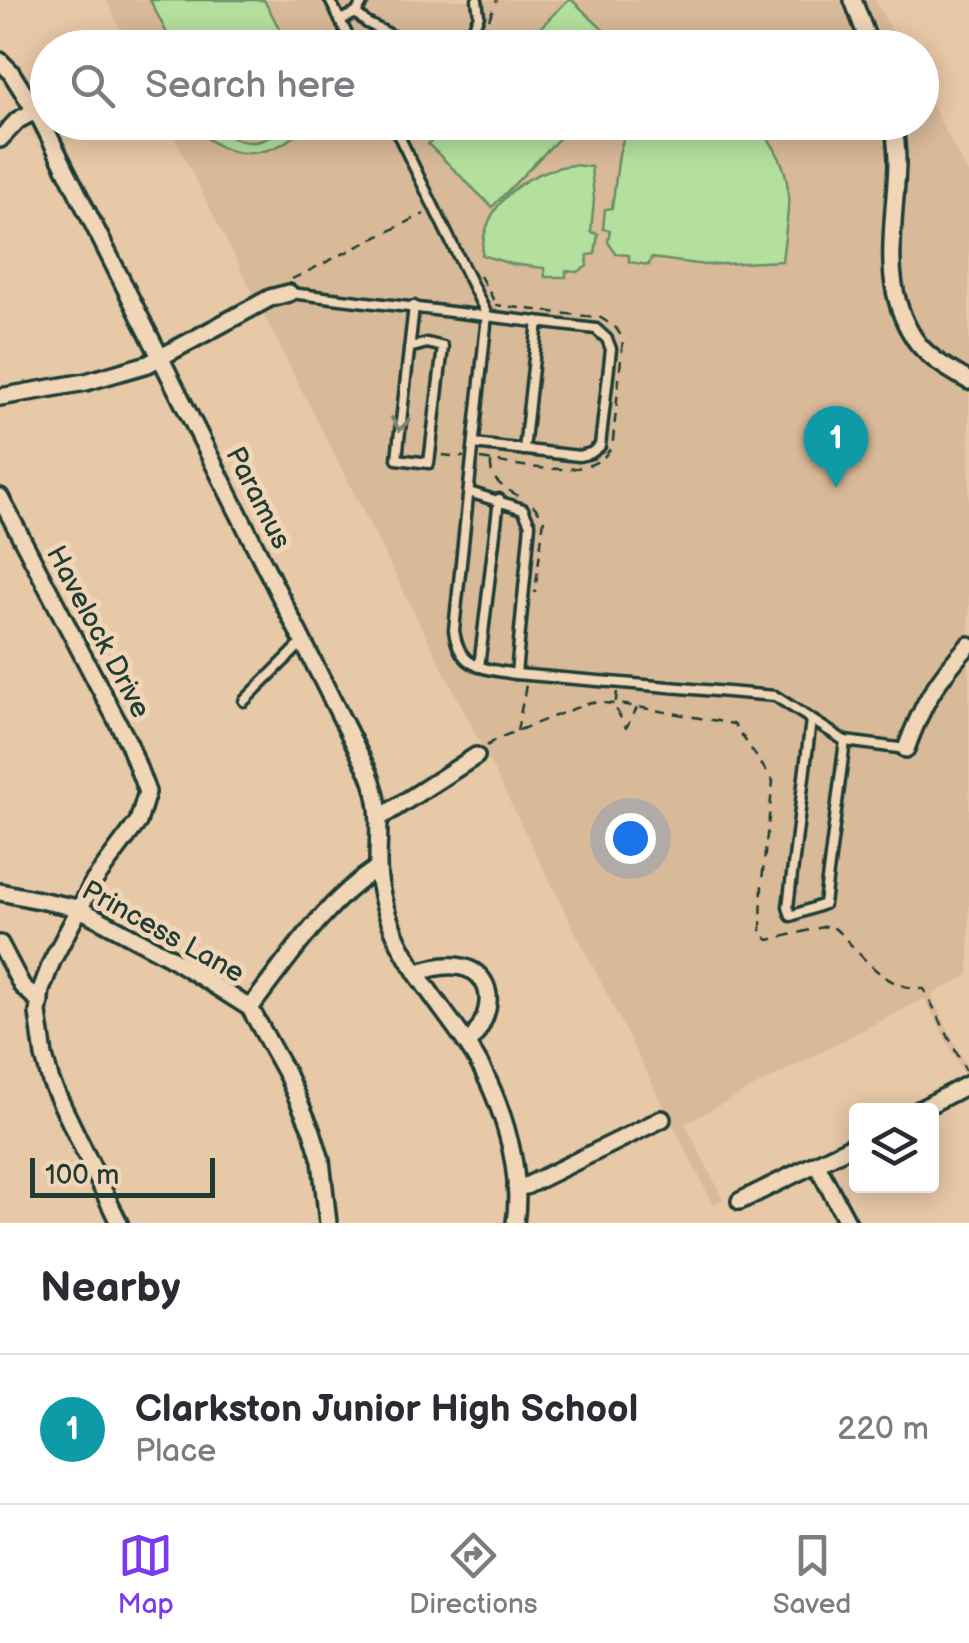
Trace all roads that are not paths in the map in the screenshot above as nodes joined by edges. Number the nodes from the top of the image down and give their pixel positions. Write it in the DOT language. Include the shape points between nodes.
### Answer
graph roads {
  1 [pos="330,0"];
  2 [pos="364,0"];
  3 [pos="477,0"];
  4 [pos="853,0"];
  5 [pos="356,13"];
  6 [pos="340,20"];
  7 [pos="345,30"];
  8 [pos="381,30"];
  9 [pos="473,30"];
  10 [pos="864,30"];
  11 [pos="0,61"];
  12 [pos="30,103"];
  13 [pos="30,113"];
  14 [pos="0,139"];
  15 [pos="50,140"];
  16 [pos="401,140"];
  17 [pos="895,140"];
  18 [pos="286,288"];
  19 [pos="414,306"];
  20 [pos="486,315"];
  21 [pos="538,322"];
  22 [pos="409,348"];
  23 [pos="159,358"];
  24 [pos="969,381"];
  25 [pos="0,397"];
  26 [pos="474,444"];
  27 [pos="524,450"];
  28 [pos="469,492"];
  29 [pos="0,496"];
  30 [pos="499,499"];
  31 [pos="303,642"];
  32 [pos="969,645"];
  33 [pos="479,668"];
  34 [pos="516,674"];
  35 [pos="244,701"];
  36 [pos="811,720"];
  37 [pos="846,741"];
  38 [pos="906,750"];
  39 [pos="476,756"];
  40 [pos="381,817"];
  41 [pos="378,868"];
  42 [pos="0,892"];
  43 [pos="78,908"];
  44 [pos="0,944"];
  45 [pos="418,974"];
  46 [pos="40,1002"];
  47 [pos="250,1008"];
  48 [pos="468,1044"];
  49 [pos="969,1080"];
  50 [pos="931,1103"];
  51 [pos="662,1119"];
  52 [pos="849,1148"];
  53 [pos="816,1165"];
  54 [pos="516,1187"];
  55 [pos="740,1201"];
  56 [pos="119,1223"];
  57 [pos="328,1223"];
  58 [pos="515,1223"];
  59 [pos="848,1223"];
  1 -- 6 [label="lane"];
  2 -- 5 [label="lane"];
  3 -- 9 [label="lane"];
  4 -- 10 [label="street"];
  5 -- 6 [label="lane"];
  5 -- 8 [label="lane"];
  6 -- 7 [label="lane"];
  11 -- 12 [label="street, Paramus"];
  13 -- 14 [label="street"];
  15 -- 23 [label="street, Paramus"];
  16 -- 20 [label="lane"];
  17 -- 24 [label="street" via="890,253 897,298 914,339"];
  18 -- 19 [label="lane"];
  18 -- 23 [label="street"];
  19 -- 20 [label="lane"];
  19 -- 22 [label="lane"];
  20 -- 21 [label="lane"];
  20 -- 26 [label="lane"];
  21 -- 27 [label="lane"];
  21 -- 27 [label="lane" via="596,328 608,338 602,437 600,446 579,456"];
  22 -- 22 [label="lane, one-way" via="398,459 429,463 443,347"];
  23 -- 25 [label="street" via="86,382"];
  23 -- 31 [label="street, Paramus"];
  26 -- 27 [label="lane"];
  26 -- 28 [label="lane"];
  28 -- 30 [label="lane"];
  28 -- 33 [label="lane" via="454,630 462,658"];
  29 -- 43 [label="street, Havelock Drive" via="129,744 146,792 138,822"];
  30 -- 33 [label="lane"];
  30 -- 34 [label="lane" via="523,509 530,524"];
  31 -- 35 [label="lane"];
  31 -- 40 [label="street, Paramus" via="369,773"];
  32 -- 38 [label="street" via="940,676"];
  33 -- 34 [label="lane"];
  34 -- 36 [label="lane" via="774,696"];
  36 -- 37 [label="lane"];
  36 -- 37 [label="lane" via="791,916 824,904"];
  37 -- 38 [label="lane"];
  39 -- 40 [label="street"];
  40 -- 41 [label="street, Paramus"];
  41 -- 45 [label="street, Paramus" via="391,926"];
  41 -- 47 [label="street" via="311,930"];
  42 -- 43 [label="street, Princess Lane"];
  43 -- 46 [label="street"];
  43 -- 47 [label="street, Princess Lane"];
  44 -- 46 [label="street" via="22,986"];
  45 -- 48 [label="street, Paramus"];
  45 -- 48 [label="street" via="460,964 484,983 486,1016"];
  46 -- 56 [label="street" via="51,1082"];
  47 -- 57 [label="street, Princess Lane" via="312,1131"];
  48 -- 54 [label="street, Paramus" via="502,1117"];
  49 -- 50 [label="street"];
  51 -- 54 [label="street"];
  52 -- 53 [label="street"];
  53 -- 55 [label="street"];
  53 -- 59 [label="street"];
  54 -- 58 [label="street, Paramus"];
}
